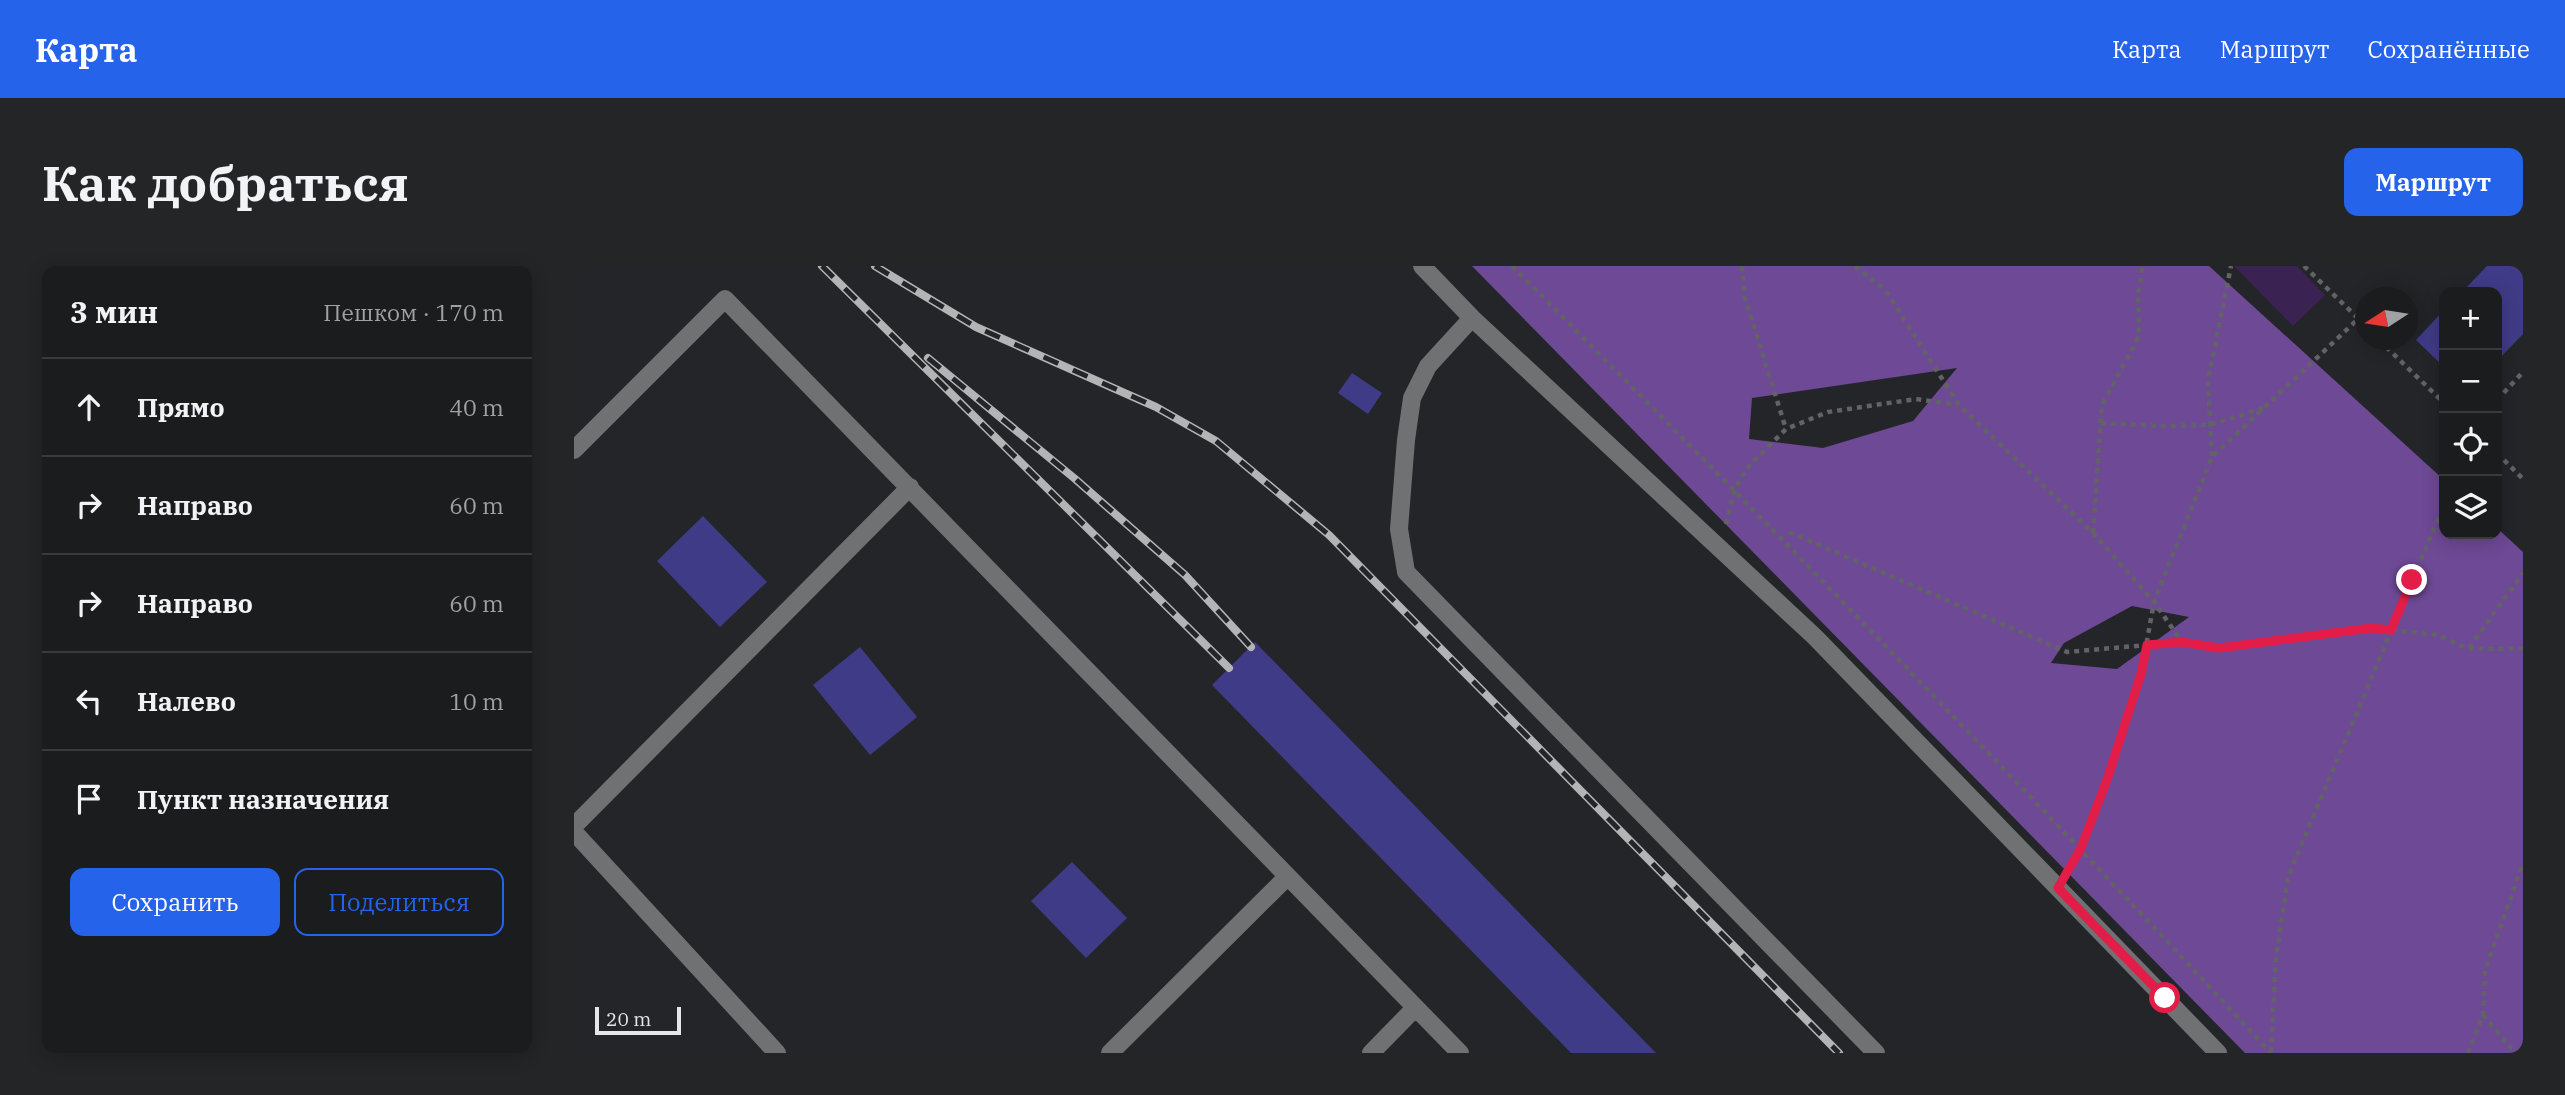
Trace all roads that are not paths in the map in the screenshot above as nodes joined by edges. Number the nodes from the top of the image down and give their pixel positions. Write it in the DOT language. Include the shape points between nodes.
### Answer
graph roads {
  1 [pos="1422,266"];
  2 [pos="1472,318"];
  3 [pos="574,450"];
  4 [pos="910,487"];
  5 [pos="574,829"];
  6 [pos="1287,877"];
  7 [pos="1415,1008"];
  8 [pos="777,1053"];
  9 [pos="1110,1053"];
  10 [pos="1371,1053"];
  11 [pos="1460,1053"];
  12 [pos="1876,1053"];
  13 [pos="2218,1053"];
  1 -- 2 [label="street"];
  2 -- 12 [label="street" via="1427,366 1412,398 1399,529 1406,572"];
  2 -- 13 [label="street" via="1815,637"];
  3 -- 4 [label="street" via="725,299"];
  4 -- 5 [label="street"];
  4 -- 6 [label="street"];
  5 -- 8 [label="street"];
  6 -- 7 [label="street"];
  6 -- 9 [label="street"];
  7 -- 10 [label="street"];
  7 -- 11 [label="street"];
}
